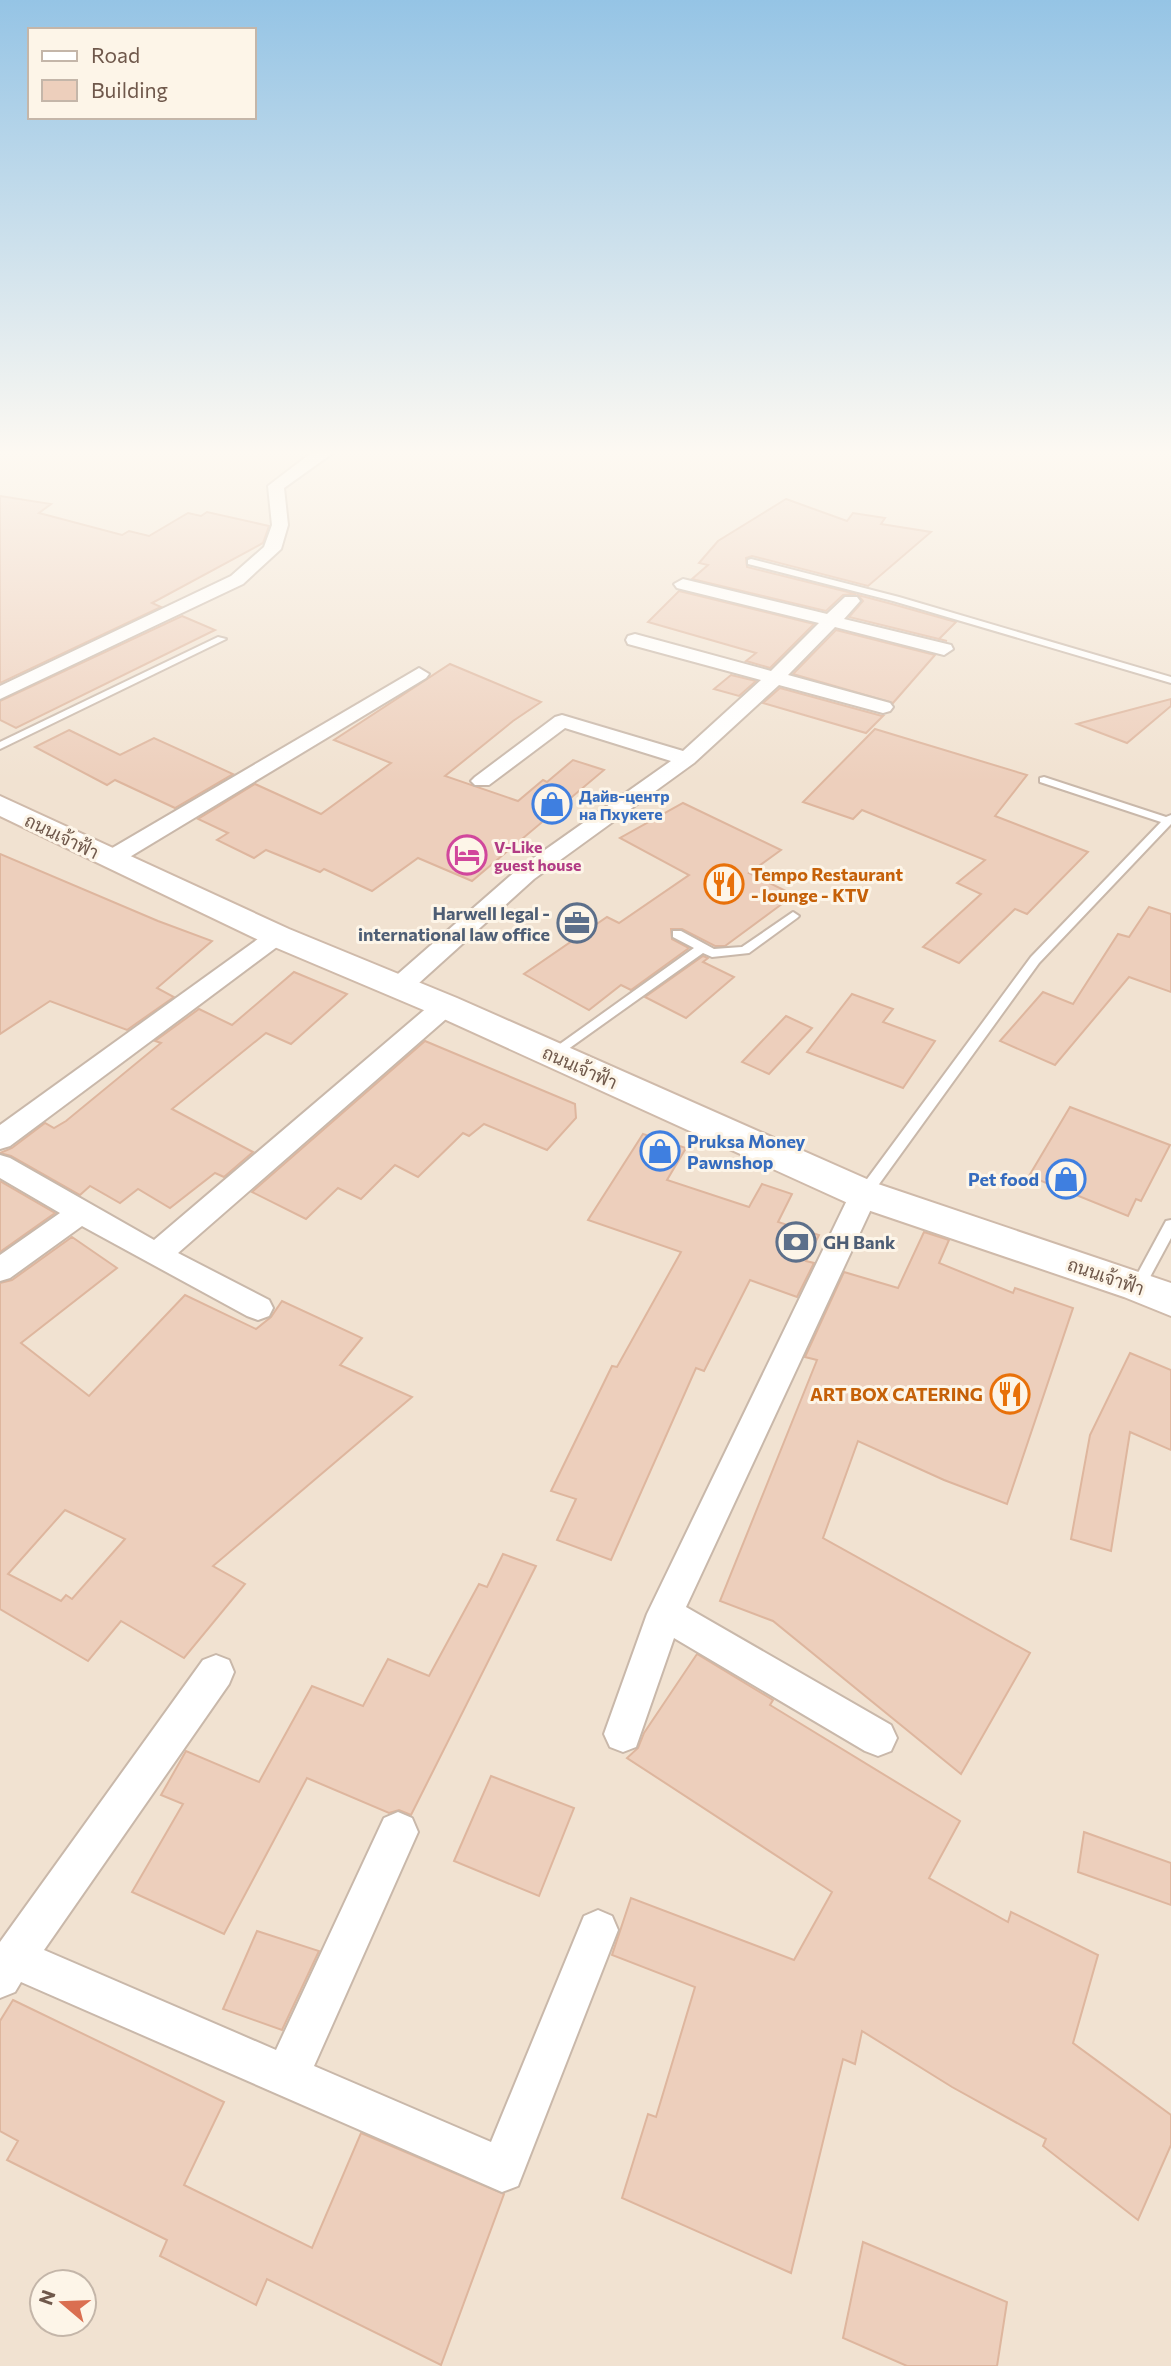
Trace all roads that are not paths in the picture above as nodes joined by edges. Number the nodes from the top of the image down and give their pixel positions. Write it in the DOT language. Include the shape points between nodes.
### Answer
graph roads {
  1 [pos="259,560"];
  2 [pos="751,562"];
  3 [pos="683,584"];
  4 [pos="851,601"];
  5 [pos="832,621"];
  6 [pos="221,639"];
  7 [pos="635,640"];
  8 [pos="944,649"];
  9 [pos="419,674"];
  10 [pos="775,678"];
  11 [pos="1171,680"];
  12 [pos="0,693"];
  13 [pos="883,707"];
  14 [pos="0,746"];
  15 [pos="687,759"];
  16 [pos="1044,780"];
  17 [pos="482,781"];
  18 [pos="0,805"];
  19 [pos="1169,820"];
  20 [pos="110,859"];
  21 [pos="793,916"];
  22 [pos="677,934"];
  23 [pos="277,936"];
  24 [pos="702,948"];
  25 [pos="400,986"];
  26 [pos="445,1006"];
  27 [pos="552,1054"];
  28 [pos="0,1139"];
  29 [pos="0,1165"];
  30 [pos="864,1194"];
  31 [pos="81,1212"];
  32 [pos="1171,1225"];
  33 [pos="156,1255"];
  34 [pos="0,1270"];
  35 [pos="1138,1286"];
  36 [pos="1171,1300"];
  37 [pos="258,1308"];
  38 [pos="665,1615"];
  39 [pos="216,1672"];
  40 [pos="623,1734"];
  41 [pos="878,1738"];
  42 [pos="398,1832"];
  43 [pos="598,1930"];
  44 [pos="7,1968"];
  45 [pos="286,2078"];
  1 -- 12 [label="street" via="237,580"];
  2 -- 11 [label="lane" via="896,598"];
  3 -- 5 [label="street"];
  4 -- 5 [label="street"];
  5 -- 8 [label="street"];
  5 -- 10 [label="street"];
  6 -- 14 [label="lane"];
  7 -- 10 [label="street"];
  9 -- 20 [label="street"];
  10 -- 13 [label="street"];
  10 -- 15 [label="street"];
  15 -- 17 [label="street" via="562,721"];
  15 -- 25 [label="street" via="526,874"];
  16 -- 19 [label="lane"];
  18 -- 20 [label="main road, ถนนเจ้าฟ้า"];
  19 -- 30 [label="lane" via="1035,960"];
  20 -- 23 [label="main road, ถนนเจ้าฟ้า"];
  21 -- 24 [label="lane" via="745,950 712,953"];
  22 -- 24 [label="lane"];
  23 -- 25 [label="main road, ถนนเจ้าฟ้า"];
  23 -- 28 [label="street"];
  24 -- 27 [label="lane"];
  25 -- 26 [label="main road, ถนนเจ้าฟ้า"];
  26 -- 27 [label="main road, ถนนเจ้าฟ้า"];
  26 -- 33 [label="street"];
  27 -- 30 [label="main road, ถนนเจ้าฟ้า"];
  29 -- 31 [label="street"];
  30 -- 35 [label="main road, ถนนเจ้าฟ้า"];
  30 -- 38 [label="street"];
  31 -- 33 [label="street"];
  31 -- 34 [label="street"];
  32 -- 35 [label="lane"];
  33 -- 37 [label="street"];
  35 -- 36 [label="main road, ถนนเจ้าฟ้า"];
  38 -- 40 [label="street"];
  38 -- 41 [label="street"];
  39 -- 44 [label="street"];
  42 -- 45 [label="street"];
  43 -- 45 [label="street" via="502,2170"];
  44 -- 45 [label="street"];
}
